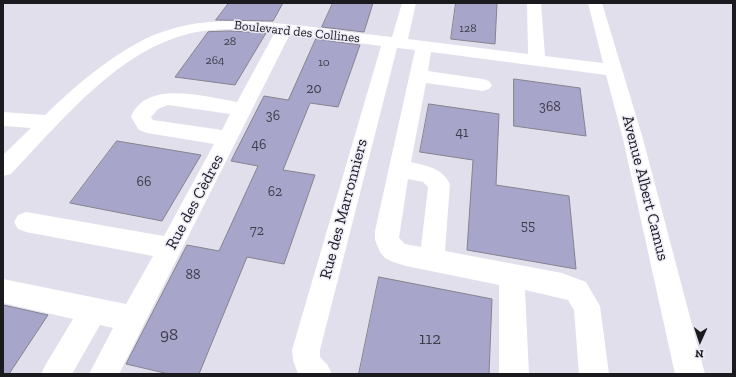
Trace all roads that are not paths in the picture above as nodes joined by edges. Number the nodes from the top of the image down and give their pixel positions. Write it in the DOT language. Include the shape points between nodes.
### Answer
graph roads {
  1 [pos="409,3"];
  2 [pos="534,3"];
  3 [pos="595,3"];
  4 [pos="285,29"];
  5 [pos="395,42"];
  6 [pos="424,46"];
  7 [pos="538,60"];
  8 [pos="615,70"];
  9 [pos="418,76"];
  10 [pos="483,85"];
  11 [pos="243,109"];
  12 [pos="3,119"];
  13 [pos="50,122"];
  14 [pos="228,138"];
  15 [pos="3,168"];
  16 [pos="399,168"];
  17 [pos="26,222"];
  18 [pos="170,248"];
  19 [pos="432,260"];
  20 [pos="512,275"];
  21 [pos="3,290"];
  22 [pos="94,310"];
  23 [pos="133,319"];
  24 [pos="56,374"];
  25 [pos="104,374"];
  26 [pos="317,374"];
  27 [pos="514,374"];
  28 [pos="594,374"];
  29 [pos="690,374"];
  1 -- 5 [label="street, Rue des Marronniers"];
  2 -- 7 [label="street"];
  3 -- 8 [label="street, Avenue Albert Camus"];
  4 -- 5 [label="street, Boulevard des Collines"];
  4 -- 11 [label="street, Rue des Cèdres"];
  4 -- 13 [label="street, Boulevard des Collines" via="213,25 165,36 117,64"];
  5 -- 6 [label="street, Boulevard des Collines"];
  5 -- 26 [label="street, Rue des Marronniers" via="306,350 309,367"];
  6 -- 7 [label="street, Boulevard des Collines"];
  6 -- 9 [label="street"];
  7 -- 8 [label="street, Boulevard des Collines"];
  8 -- 29 [label="street, Avenue Albert Camus"];
  9 -- 10 [label="street"];
  9 -- 16 [label="street"];
  11 -- 14 [label="street, Rue des Cèdres"];
  11 -- 14 [label="street" via="168,99 158,100 149,105 141,117 146,126 154,128"];
  12 -- 13 [label="street"];
  13 -- 15 [label="street, Boulevard des Collines"];
  14 -- 18 [label="street, Rue des Cèdres"];
  16 -- 19 [label="street" via="430,175 439,184"];
  16 -- 19 [label="street" via="386,239 398,252"];
  17 -- 18 [label="street"];
  18 -- 23 [label="street, Rue des Cèdres"];
  19 -- 20 [label="street"];
  20 -- 27 [label="street"];
  20 -- 28 [label="street" via="569,287 581,295 587,306"];
  21 -- 22 [label="street"];
  22 -- 23 [label="street"];
  22 -- 24 [label="street"];
  23 -- 25 [label="street, Rue des Cèdres"];
}
